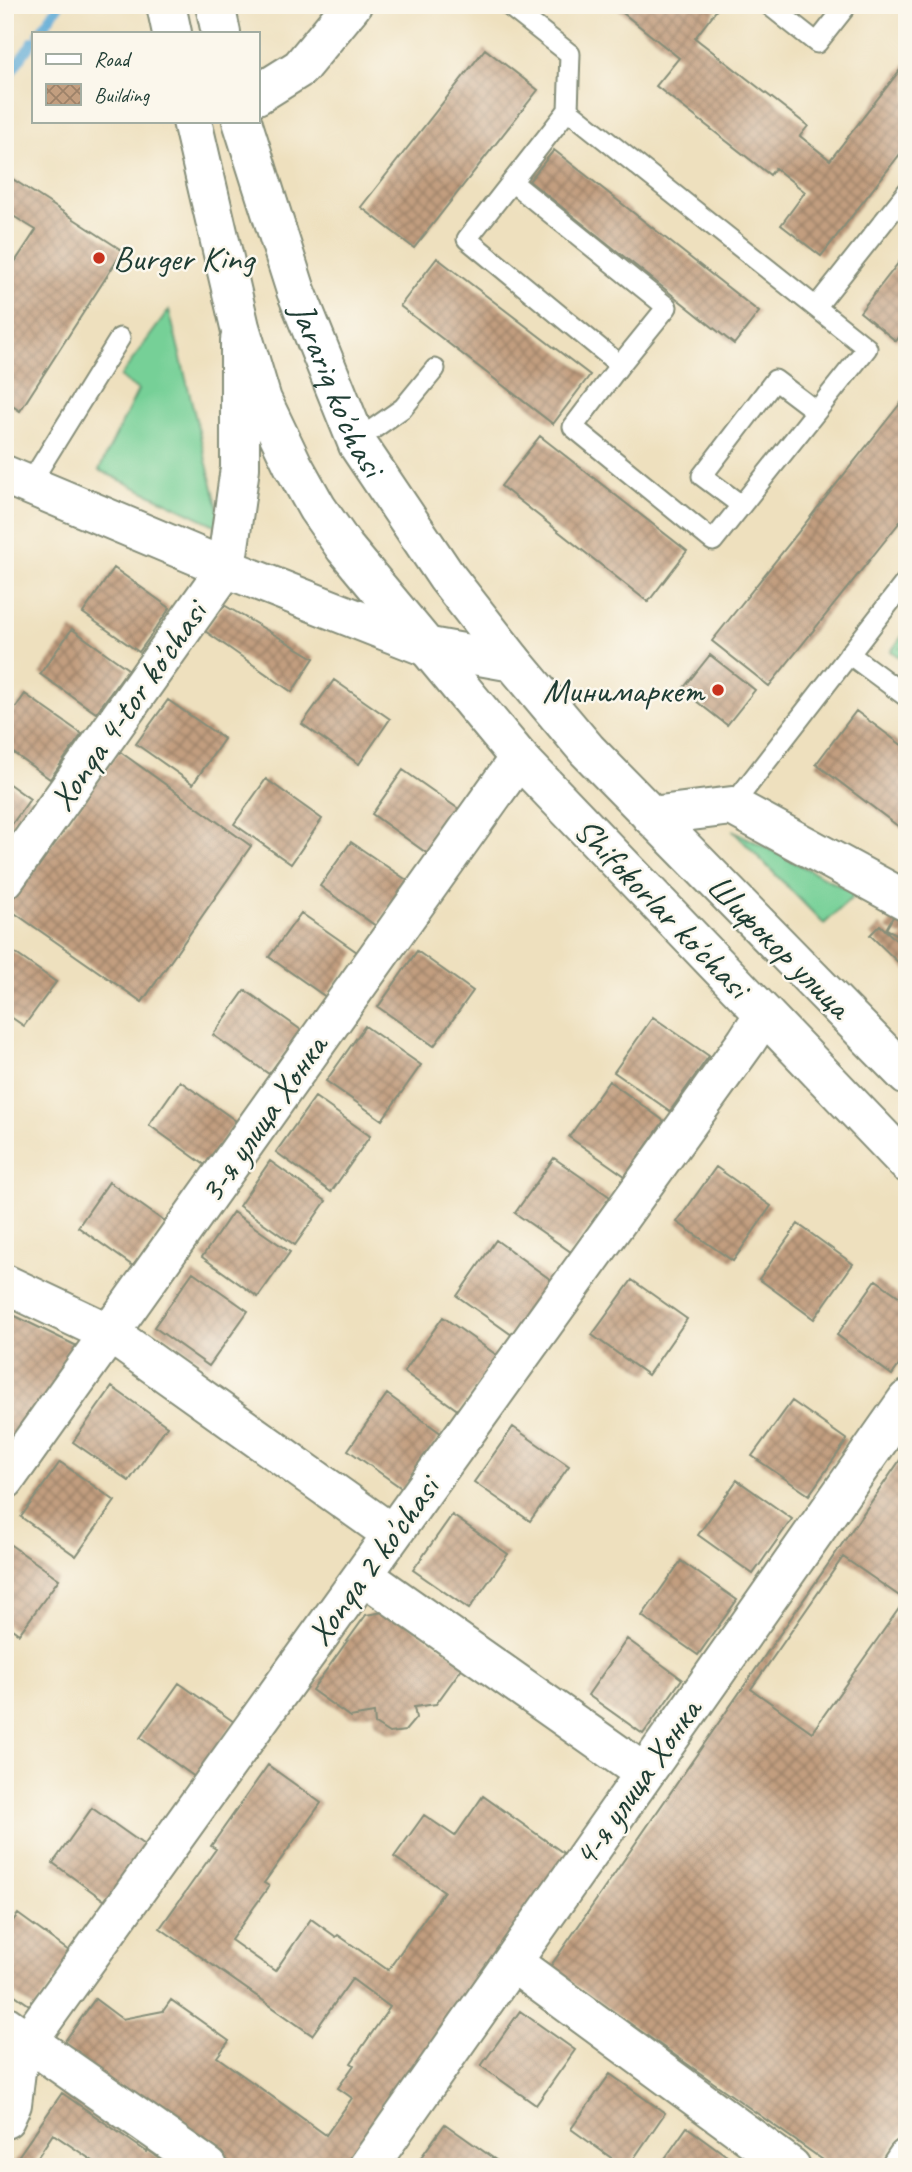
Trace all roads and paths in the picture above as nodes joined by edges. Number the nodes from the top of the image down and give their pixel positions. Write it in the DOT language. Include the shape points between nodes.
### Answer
graph roads {
  1 [pos="166,5"];
  2 [pos="215,5"];
  3 [pos="352,5"];
  4 [pos="508,5"];
  5 [pos="769,5"];
  6 [pos="847,5"];
  7 [pos="172,32"];
  8 [pos="221,32"];
  9 [pos="259,94"];
  10 [pos="568,110"];
  11 [pos="192,122"];
  12 [pos="242,122"];
  13 [pos="512,182"];
  14 [pos="907,192"];
  15 [pos="816,307"];
  16 [pos="240,327"];
  17 [pos="120,338"];
  18 [pos="620,365"];
  19 [pos="435,369"];
  20 [pos="816,411"];
  21 [pos="356,441"];
  22 [pos="17,480"];
  23 [pos="741,505"];
  24 [pos="226,568"];
  25 [pos="907,580"];
  26 [pos="424,646"];
  27 [pos="849,654"];
  28 [pos="513,662"];
  29 [pos="907,697"];
  30 [pos="519,758"];
  31 [pos="732,806"];
  32 [pos="651,816"];
  33 [pos="5,879"];
  34 [pos="907,901"];
  35 [pos="764,1014"];
  36 [pos="897,1066"];
  37 [pos="846,1099"];
  38 [pos="907,1163"];
  39 [pos="5,1284"];
  40 [pos="111,1334"];
  41 [pos="907,1400"];
  42 [pos="5,1480"];
  43 [pos="393,1534"];
  44 [pos="363,1575"];
  45 [pos="644,1773"];
  46 [pos="512,1962"];
  47 [pos="17,2033"];
  48 [pos="5,2119"];
  49 [pos="907,2158"];
  50 [pos="208,2167"];
  51 [pos="369,2167"];
  52 [pos="791,2167"];
  53 [pos="901,2167"];
  1 -- 7 [label="street"];
  2 -- 8 [label="street"];
  3 -- 9 [label="street" via="300,68"];
  4 -- 10 [label="lane" via="570,54"];
  5 -- 6 [label="lane" via="817,43"];
  10 -- 13 [label="lane"];
  10 -- 15 [label="lane"];
  11 -- 16 [label="street, Jarariq ko'chasi"];
  12 -- 21 [label="street, Jarariq ko'chasi" via="296,291"];
  13 -- 18 [label="lane" via="467,239"];
  13 -- 18 [label="lane" via="667,307"];
  14 -- 15 [label="lane"];
  15 -- 20 [label="lane" via="867,348"];
  16 -- 24 [label="street" via="240,468"];
  16 -- 26 [label="street, Jarariq ko'chasi" via="262,400 305,486 345,548"];
  17 -- 22 [label="lane"];
  18 -- 23 [label="lane" via="573,427 713,541"];
  19 -- 21 [label="lane" via="403,408"];
  20 -- 23 [label="lane"];
  20 -- 23 [label="lane" via="775,380 702,475"];
  21 -- 28 [label="street, Jarariq ko'chasi" via="446,576"];
  22 -- 24 [label="street"];
  24 -- 26 [label="street"];
  24 -- 33 [label="street, Xonqa 4-tor ko'chasi"];
  25 -- 27 [label="lane"];
  26 -- 28 [label="street"];
  26 -- 30 [label="street, Shifokorlar ko'chasi"];
  27 -- 29 [label="lane"];
  27 -- 31 [label="lane"];
  28 -- 32 [label="street, Jarariq ko'chasi" via="587,750"];
  30 -- 35 [label="street, Shifokorlar ko'chasi"];
  30 -- 40 [label="street, 3-я улица Хонка"];
  31 -- 32 [label="street"];
  31 -- 34 [label="street"];
  32 -- 36 [label="street, Шифокор улица"];
  35 -- 37 [label="street, Shifokorlar ko'chasi"];
  35 -- 43 [label="street, Xonqa 2 ko'chasi"];
  36 -- 37 [label="street"];
  37 -- 38 [label="street, Shifokorlar ko'chasi"];
  39 -- 40 [label="street"];
  40 -- 42 [label="street, 3-я улица Хонка"];
  40 -- 43 [label="street"];
  41 -- 45 [label="street, 4-я улица Хонка"];
  43 -- 44 [label="street, Xonqa 2 ko'chasi"];
  44 -- 45 [label="street"];
  44 -- 47 [label="street, Xonqa 2 ko'chasi"];
  45 -- 46 [label="street, 4-я улица Хонка"];
  46 -- 51 [label="street, 4-я улица Хонка"];
  46 -- 52 [label="street"];
  47 -- 48 [label="street, Xonqa 2 ko'chasi" via="12,2104"];
  47 -- 50 [label="street"];
  49 -- 53 [label="street"];
}
